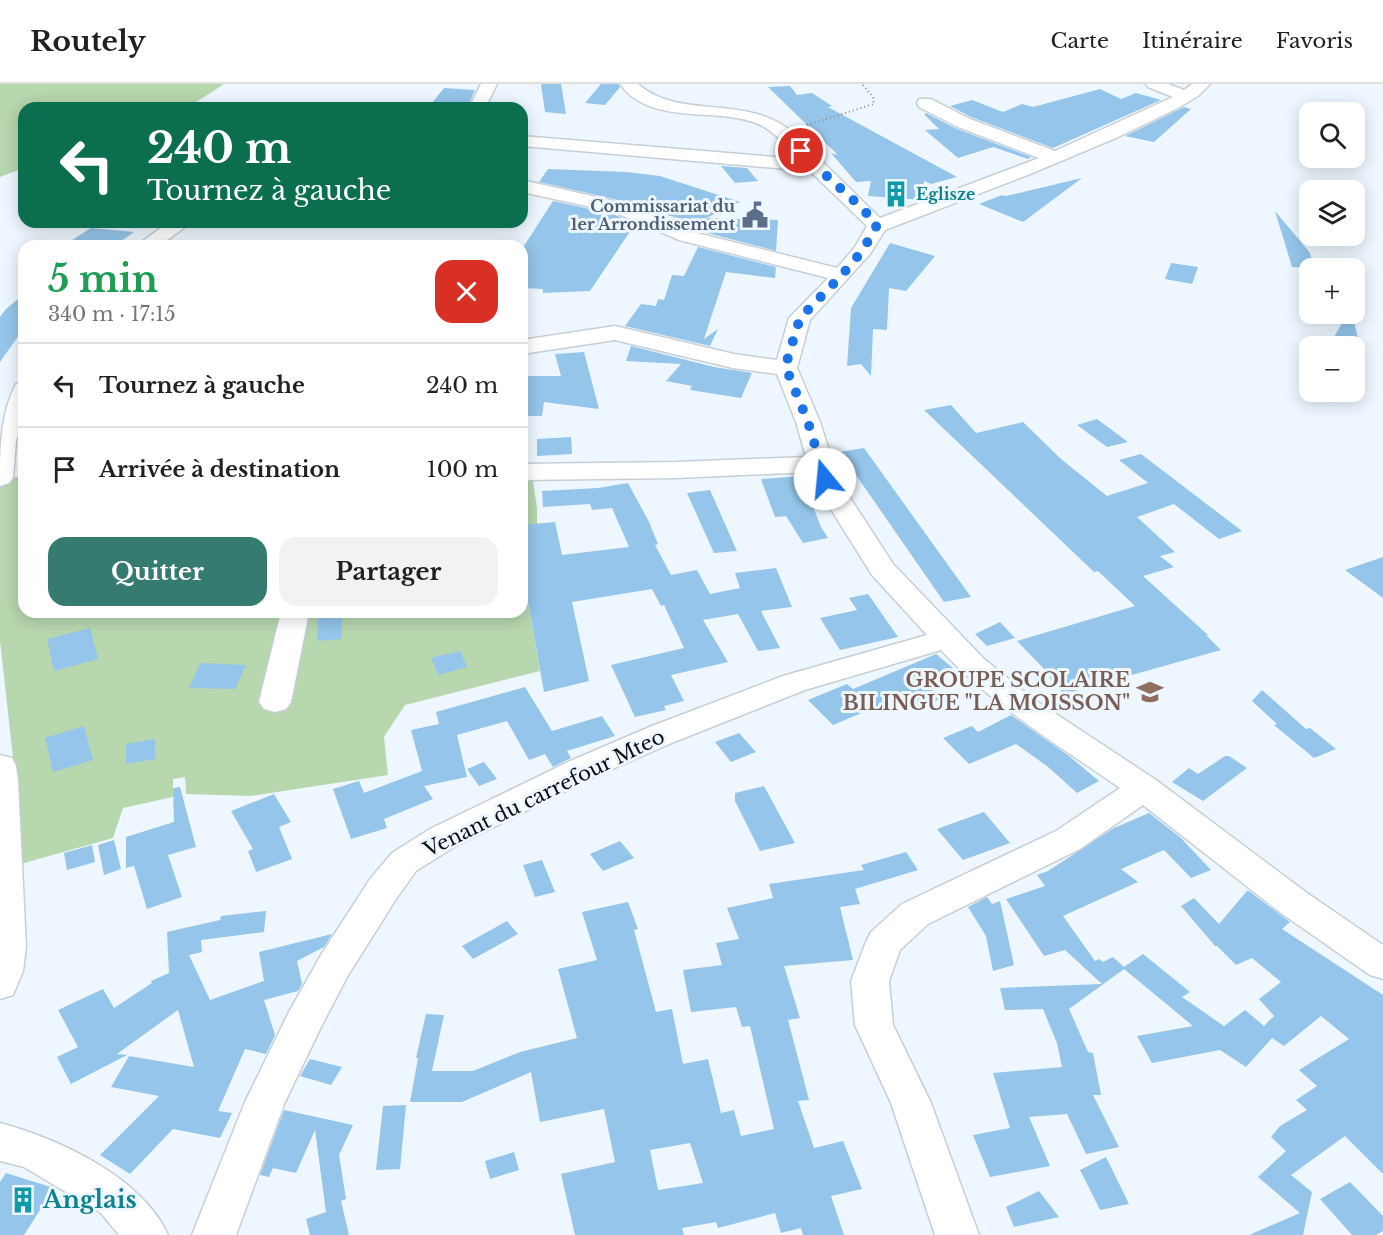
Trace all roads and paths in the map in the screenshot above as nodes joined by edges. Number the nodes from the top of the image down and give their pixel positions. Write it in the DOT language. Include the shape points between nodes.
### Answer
graph roads {
  1 [pos="489,84"];
  2 [pos="628,84"];
  3 [pos="862,84"];
  4 [pos="1154,84"];
  5 [pos="1202,84"];
  6 [pos="1184,96"];
  7 [pos="480,102"];
  8 [pos="926,103"];
  9 [pos="528,141"];
  10 [pos="794,145"];
  11 [pos="1054,158"];
  12 [pos="814,165"];
  13 [pos="528,187"];
  14 [pos="877,225"];
  15 [pos="173,228"];
  16 [pos="155,240"];
  17 [pos="842,275"];
  18 [pos="528,346"];
  19 [pos="786,368"];
  20 [pos="18,405"];
  21 [pos="821,464"];
  22 [pos="528,472"];
  23 [pos="18,476"];
  24 [pos="0,477"];
  25 [pos="294,618"];
  26 [pos="946,639"];
  27 [pos="275,702"];
  28 [pos="0,766"];
  29 [pos="1144,788"];
  30 [pos="1383,964"];
  31 [pos="0,984"];
  32 [pos="0,1142"];
  33 [pos="146,1235"];
  34 [pos="214,1235"];
  35 [pos="957,1235"];
  1 -- 7 [label="street"];
  2 -- 10 [label="street" via="649,99 678,97 754,117 772,124"];
  3 -- 10 [label="path" via="873,97 872,107 807,125 805,128 815,136"];
  4 -- 6 [label="street"];
  5 -- 6 [label="street"];
  6 -- 11 [label="street" via="1147,118"];
  8 -- 11 [label="street" via="964,123"];
  9 -- 12 [label="street"];
  10 -- 12 [label="street"];
  11 -- 14 [label="street"];
  12 -- 14 [label="street" via="861,205"];
  13 -- 17 [label="street" via="620,208 686,236"];
  14 -- 17 [label="street"];
  15 -- 16 [label="street"];
  17 -- 19 [label="street" via="800,318"];
  18 -- 19 [label="street" via="615,333 733,361"];
  19 -- 21 [label="street"];
  20 -- 24 [label="street" via="4,441"];
  21 -- 22 [label="street"];
  21 -- 26 [label="street" via="833,493 882,569"];
  23 -- 24 [label="street"];
  25 -- 27 [label="street"];
  26 -- 29 [label="street" via="1021,705"];
  26 -- 34 [label="street, Venant du carrefour Mteo" via="794,683 663,734 442,838 404,862 340,956 303,1023 265,1102"];
  28 -- 31 [label="street" via="9,939"];
  29 -- 30 [label="street" via="1294,903"];
  29 -- 35 [label="street" via="1068,840 915,914 884,942 870,981 874,1025 911,1103"];
  32 -- 33 [label="street" via="33,1151 116,1199"];
}
